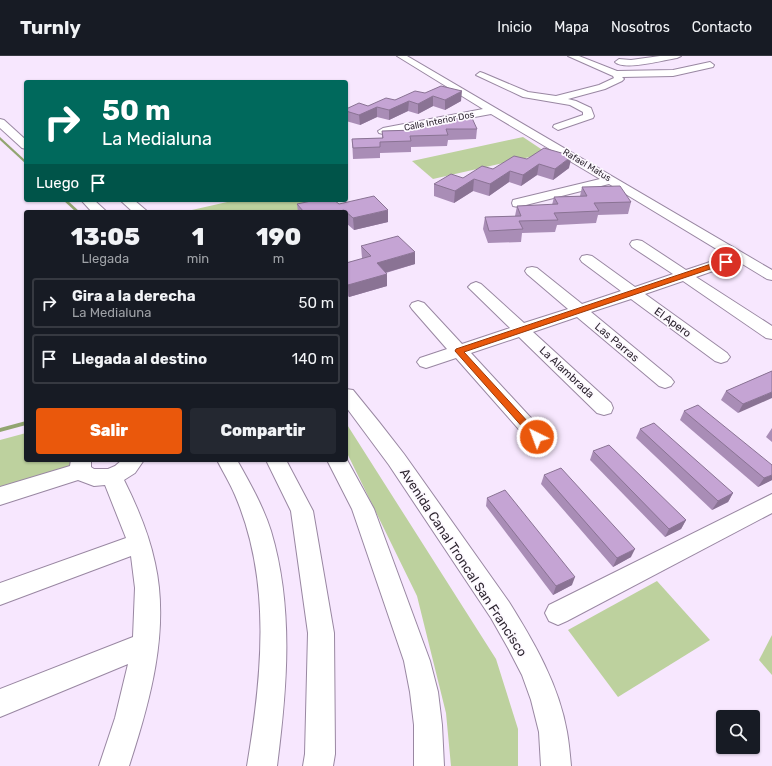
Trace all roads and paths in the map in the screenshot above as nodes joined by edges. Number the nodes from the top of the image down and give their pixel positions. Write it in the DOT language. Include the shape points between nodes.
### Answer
graph roads {
  1 [pos="401,56"];
  2 [pos="572,56"];
  3 [pos="677,56"];
  4 [pos="585,62"];
  5 [pos="710,65"];
  6 [pos="616,74"];
  7 [pos="480,75"];
  8 [pos="556,99"];
  9 [pos="494,110"];
  10 [pos="0,122"];
  11 [pos="558,127"];
  12 [pos="383,131"];
  13 [pos="24,144"];
  14 [pos="611,180"];
  15 [pos="89,202"];
  16 [pos="128,202"];
  17 [pos="518,203"];
  18 [pos="98,210"];
  19 [pos="138,210"];
  20 [pos="637,244"];
  21 [pos="740,257"];
  22 [pos="587,259"];
  23 [pos="532,271"];
  24 [pos="684,275"];
  25 [pos="772,276"];
  26 [pos="476,287"];
  27 [pos="633,292"];
  28 [pos="418,306"];
  29 [pos="579,311"];
  30 [pos="522,330"];
  31 [pos="772,334"];
  32 [pos="459,351"];
  33 [pos="721,357"];
  34 [pos="426,362"];
  35 [pos="664,382"];
  36 [pos="348,398"];
  37 [pos="604,408"];
  38 [pos="537,437"];
  39 [pos="132,462"];
  40 [pos="228,462"];
  41 [pos="277,462"];
  42 [pos="338,462"];
  43 [pos="82,465"];
  44 [pos="111,476"];
  45 [pos="0,496"];
  46 [pos="772,503"];
  47 [pos="139,544"];
  48 [pos="0,594"];
  49 [pos="558,613"];
  50 [pos="145,645"];
  51 [pos="0,703"];
  52 [pos="114,766"];
  53 [pos="262,766"];
  54 [pos="318,766"];
  55 [pos="429,766"];
  56 [pos="556,766"];
  1 -- 9 [label="street, Rafael Matus"];
  2 -- 4 [label="street"];
  3 -- 4 [label="street" via="631,62"];
  4 -- 6 [label="street"];
  5 -- 6 [label="street" via="672,73"];
  6 -- 8 [label="street" via="619,79 609,84"];
  7 -- 8 [label="street" via="526,95"];
  8 -- 11 [label="street" via="587,110 588,116"];
  9 -- 12 [label="street, Calle Interior Dos"];
  9 -- 14 [label="street, Rafael Matus"];
  10 -- 13 [label="street"];
  14 -- 17 [label="street"];
  14 -- 21 [label="street, Rafael Matus"];
  15 -- 18 [label="street"];
  16 -- 19 [label="street"];
  20 -- 24 [label="street"];
  21 -- 24 [label="street"];
  21 -- 25 [label="street, Rafael Matus"];
  22 -- 27 [label="street, El Apero"];
  23 -- 29 [label="street, Las Parras"];
  24 -- 27 [label="street"];
  24 -- 31 [label="street"];
  26 -- 30 [label="street, La Alambrada"];
  27 -- 29 [label="street"];
  27 -- 33 [label="street, El Apero"];
  28 -- 32 [label="street"];
  29 -- 30 [label="street"];
  29 -- 35 [label="street, Las Parras"];
  30 -- 32 [label="street"];
  30 -- 37 [label="street, La Alambrada"];
  32 -- 34 [label="street"];
  32 -- 38 [label="street"];
  36 -- 56 [label="street, Avenida Canal Troncal San Francisco" via="390,450 520,643 544,695 554,738"];
  39 -- 44 [label="street" via="121,473"];
  40 -- 53 [label="street" via="254,514 268,574 273,651 271,696"];
  41 -- 54 [label="street" via="302,511 321,633"];
  42 -- 55 [label="street" via="363,509 417,661 428,725"];
  43 -- 44 [label="street" via="86,475 93,478"];
  43 -- 45 [label="street" via="57,480"];
  44 -- 47 [label="street"];
  46 -- 49 [label="street"];
  47 -- 48 [label="street"];
  47 -- 50 [label="street" via="146,588"];
  50 -- 51 [label="street"];
  50 -- 52 [label="street" via="137,690"];
}
